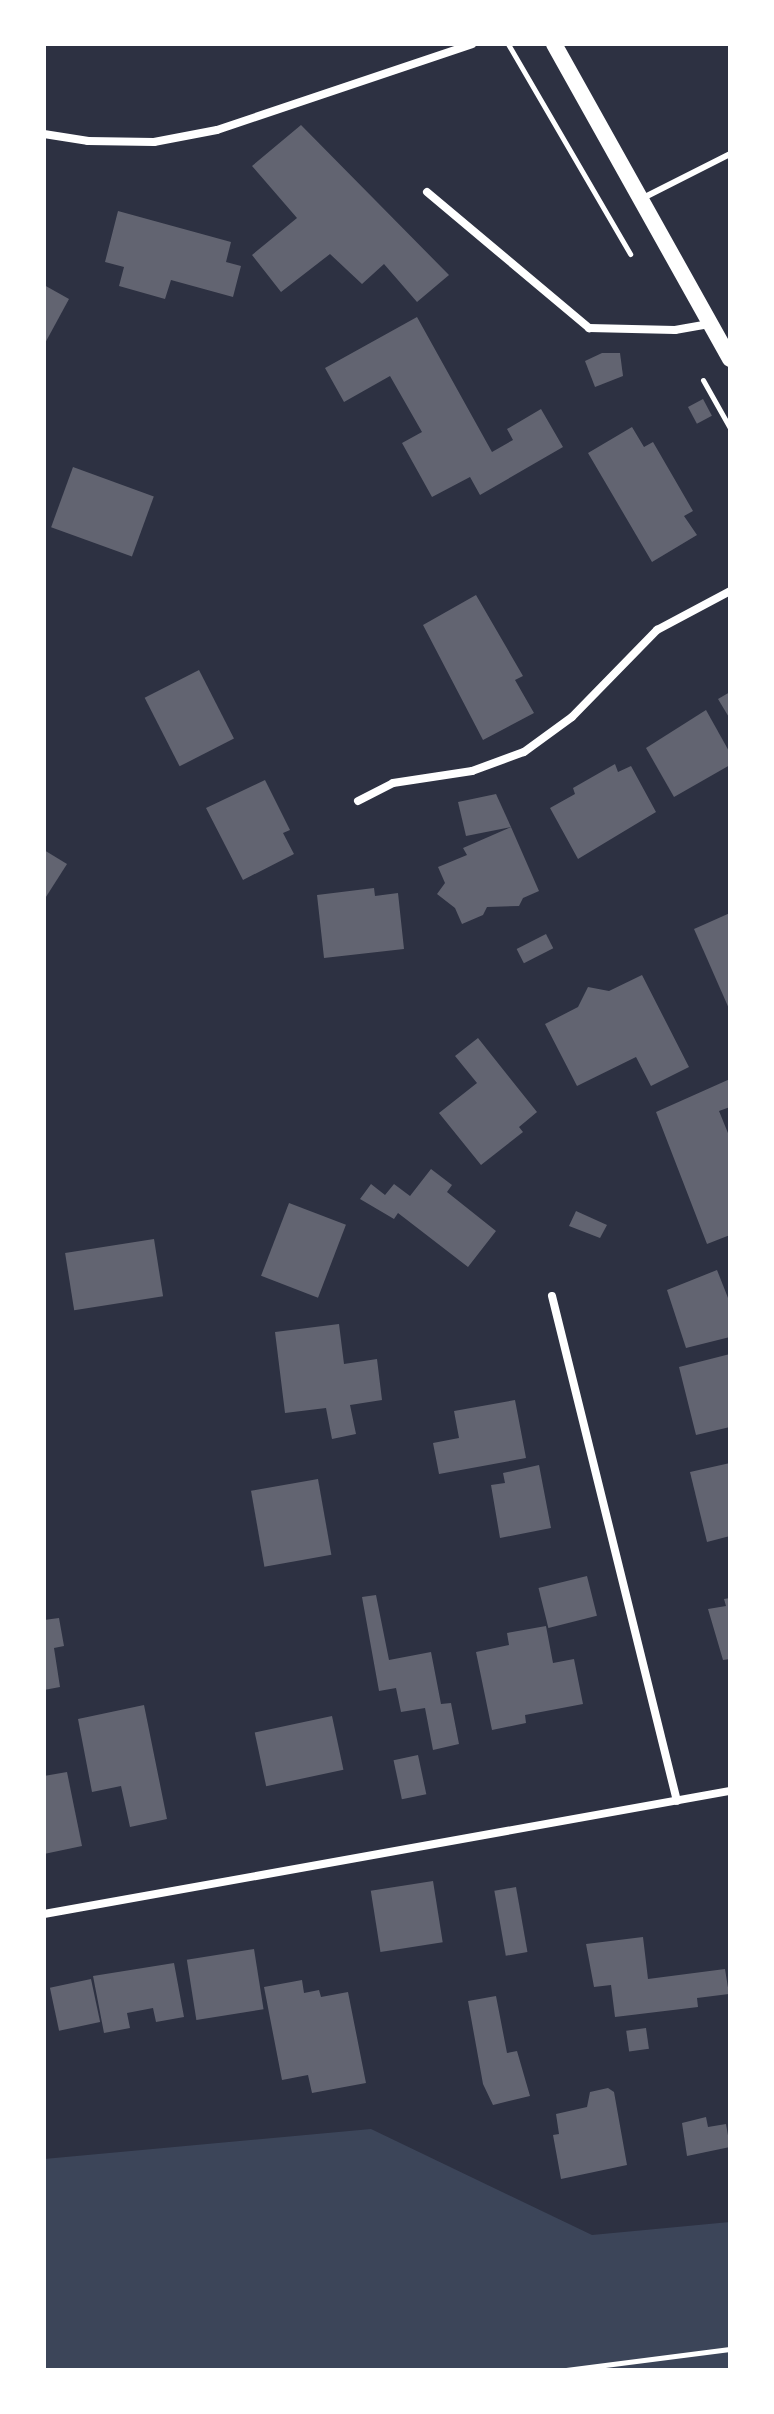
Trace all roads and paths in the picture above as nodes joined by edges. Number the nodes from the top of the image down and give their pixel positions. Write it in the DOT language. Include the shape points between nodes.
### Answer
graph roads {
  1 [pos="472,44"];
  2 [pos="554,44"];
  3 [pos="44,134"];
  4 [pos="730,154"];
  5 [pos="427,192"];
  6 [pos="641,199"];
  7 [pos="711,324"];
  8 [pos="730,359"];
  9 [pos="730,591"];
  10 [pos="358,801"];
  11 [pos="552,1296"];
  12 [pos="730,1791"];
  13 [pos="677,1801"];
  14 [pos="44,1914"];
  15 [pos="730,2349"];
  16 [pos="566,2370"];
  1 -- 3 [label="street" via="217,130 154,142"];
  2 -- 6 [label="main road"];
  4 -- 6 [label="lane"];
  5 -- 7 [label="street" via="589,328 675,330"];
  6 -- 7 [label="main road"];
  7 -- 8 [label="main road"];
  9 -- 10 [label="street" via="657,630 572,717 524,752 472,771 393,783"];
  11 -- 13 [label="street"];
  12 -- 13 [label="street"];
  13 -- 14 [label="street"];
  15 -- 16 [label="path"];
}
